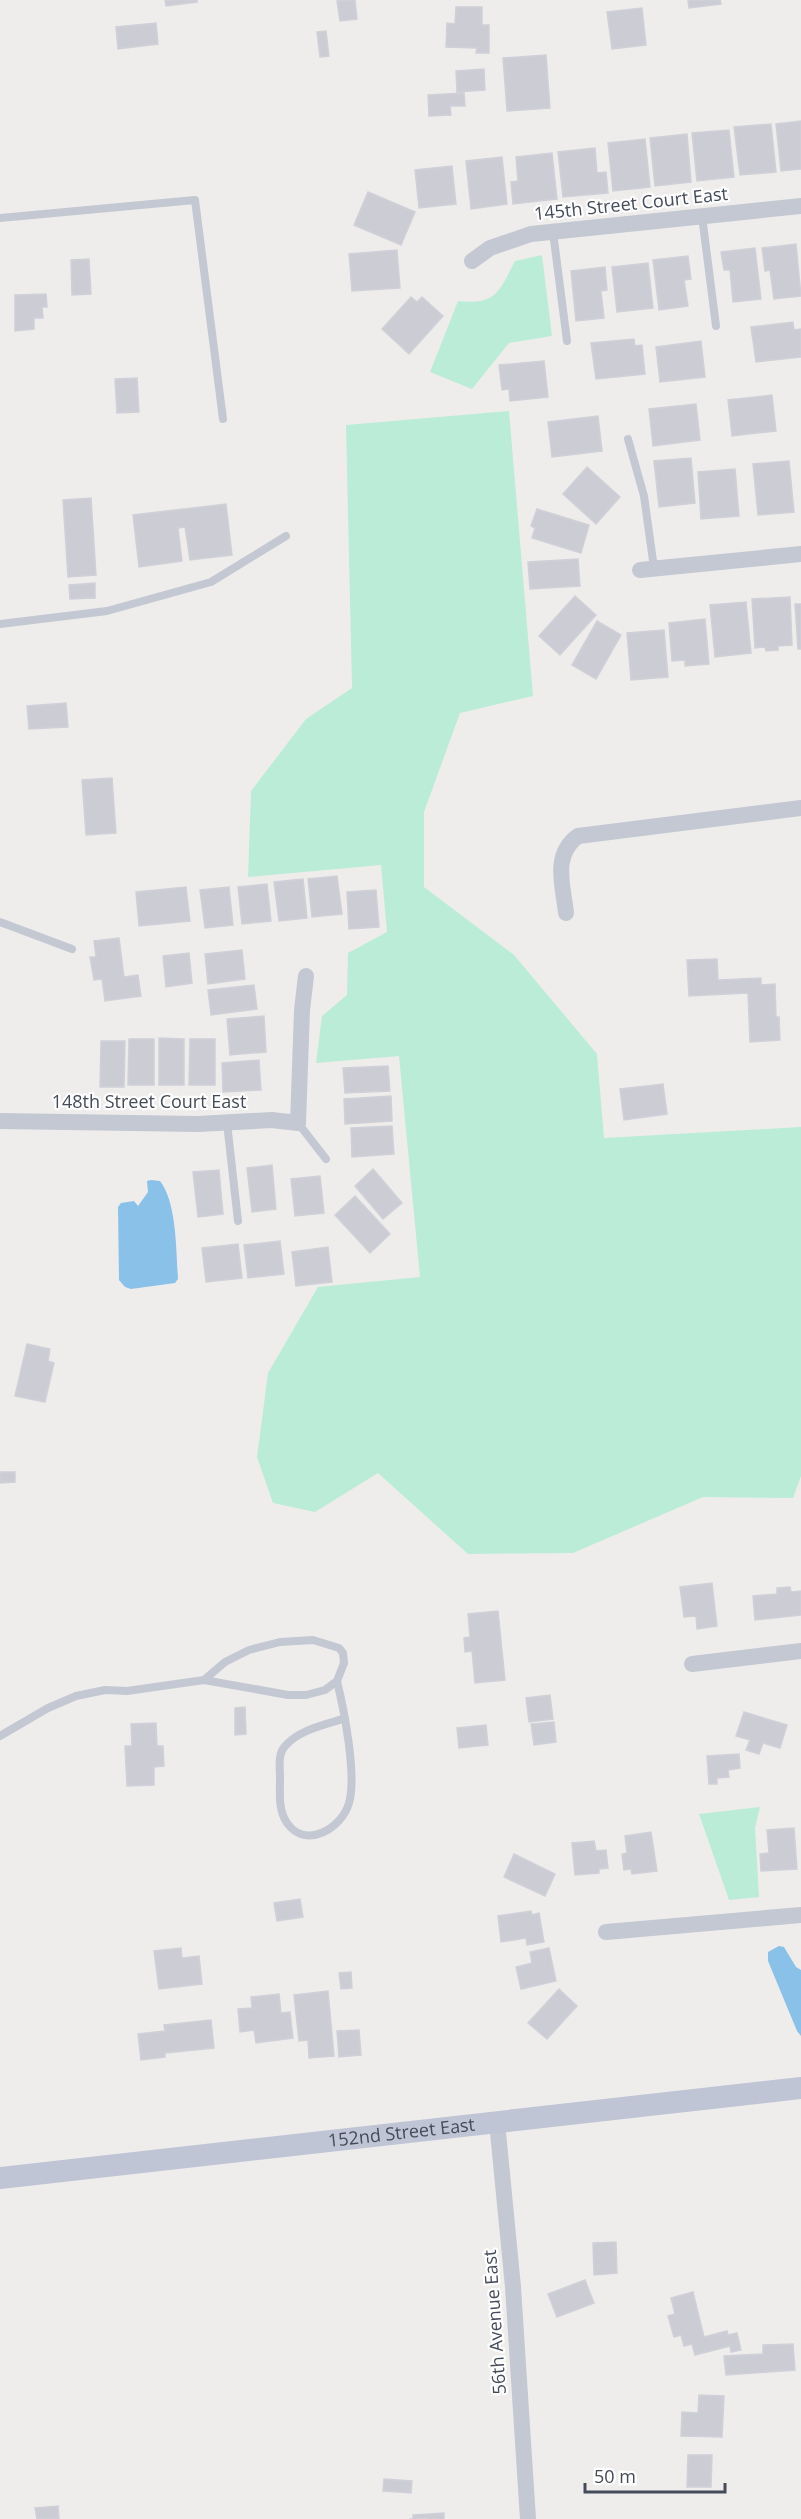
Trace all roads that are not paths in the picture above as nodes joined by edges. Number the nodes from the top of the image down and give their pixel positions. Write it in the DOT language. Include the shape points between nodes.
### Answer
graph roads {
  1 [pos="801,206"];
  2 [pos="702,216"];
  3 [pos="0,218"];
  4 [pos="553,232"];
  5 [pos="472,261"];
  6 [pos="716,326"];
  7 [pos="567,341"];
  8 [pos="223,419"];
  9 [pos="628,439"];
  10 [pos="286,536"];
  11 [pos="801,554"];
  12 [pos="647,569"];
  13 [pos="0,624"];
  14 [pos="801,808"];
  15 [pos="566,913"];
  16 [pos="0,922"];
  17 [pos="72,949"];
  18 [pos="306,976"];
  19 [pos="0,1121"];
  20 [pos="227,1123"];
  21 [pos="298,1123"];
  22 [pos="326,1159"];
  23 [pos="238,1221"];
  24 [pos="801,1651"];
  25 [pos="692,1664"];
  26 [pos="204,1680"];
  27 [pos="337,1681"];
  28 [pos="345,1718"];
  29 [pos="0,1736"];
  30 [pos="801,1915"];
  31 [pos="606,1932"];
  32 [pos="801,2088"];
  33 [pos="497,2122"];
  34 [pos="1,2176"];
  35 [pos="528,2519"];
  1 -- 2 [label="street, 145th Street Court East"];
  2 -- 4 [label="street, 145th Street Court East"];
  2 -- 6 [label="lane"];
  3 -- 8 [label="lane" via="195,200"];
  4 -- 5 [label="street, 145th Street Court East" via="531,234 490,248"];
  4 -- 7 [label="lane"];
  9 -- 12 [label="lane" via="644,496"];
  10 -- 13 [label="lane" via="211,582 106,611"];
  11 -- 12 [label="street"];
  14 -- 15 [label="street" via="578,836 565,850 560,863"];
  16 -- 17 [label="lane"];
  18 -- 21 [label="street"];
  19 -- 20 [label="street, 148th Street Court East"];
  20 -- 21 [label="street, 148th Street Court East"];
  20 -- 23 [label="lane"];
  21 -- 22 [label="lane"];
  24 -- 25 [label="street"];
  26 -- 27 [label="lane" via="288,1695 325,1690"];
  26 -- 27 [label="lane" via="225,1662 249,1650 280,1642 314,1640 343,1653 344,1663"];
  26 -- 29 [label="lane" via="76,1696 48,1707"];
  27 -- 28 [label="lane"];
  28 -- 28 [label="lane" via="351,1786 342,1819 325,1833 304,1834 294,1830 287,1824 280,1803 280,1755 286,1744 301,1734"];
  30 -- 31 [label="street"];
  32 -- 33 [label="street, 152nd Street East"];
  33 -- 34 [label="street, 152nd Street East"];
  33 -- 35 [label="street, 56th Avenue East" via="513,2287"];
}
